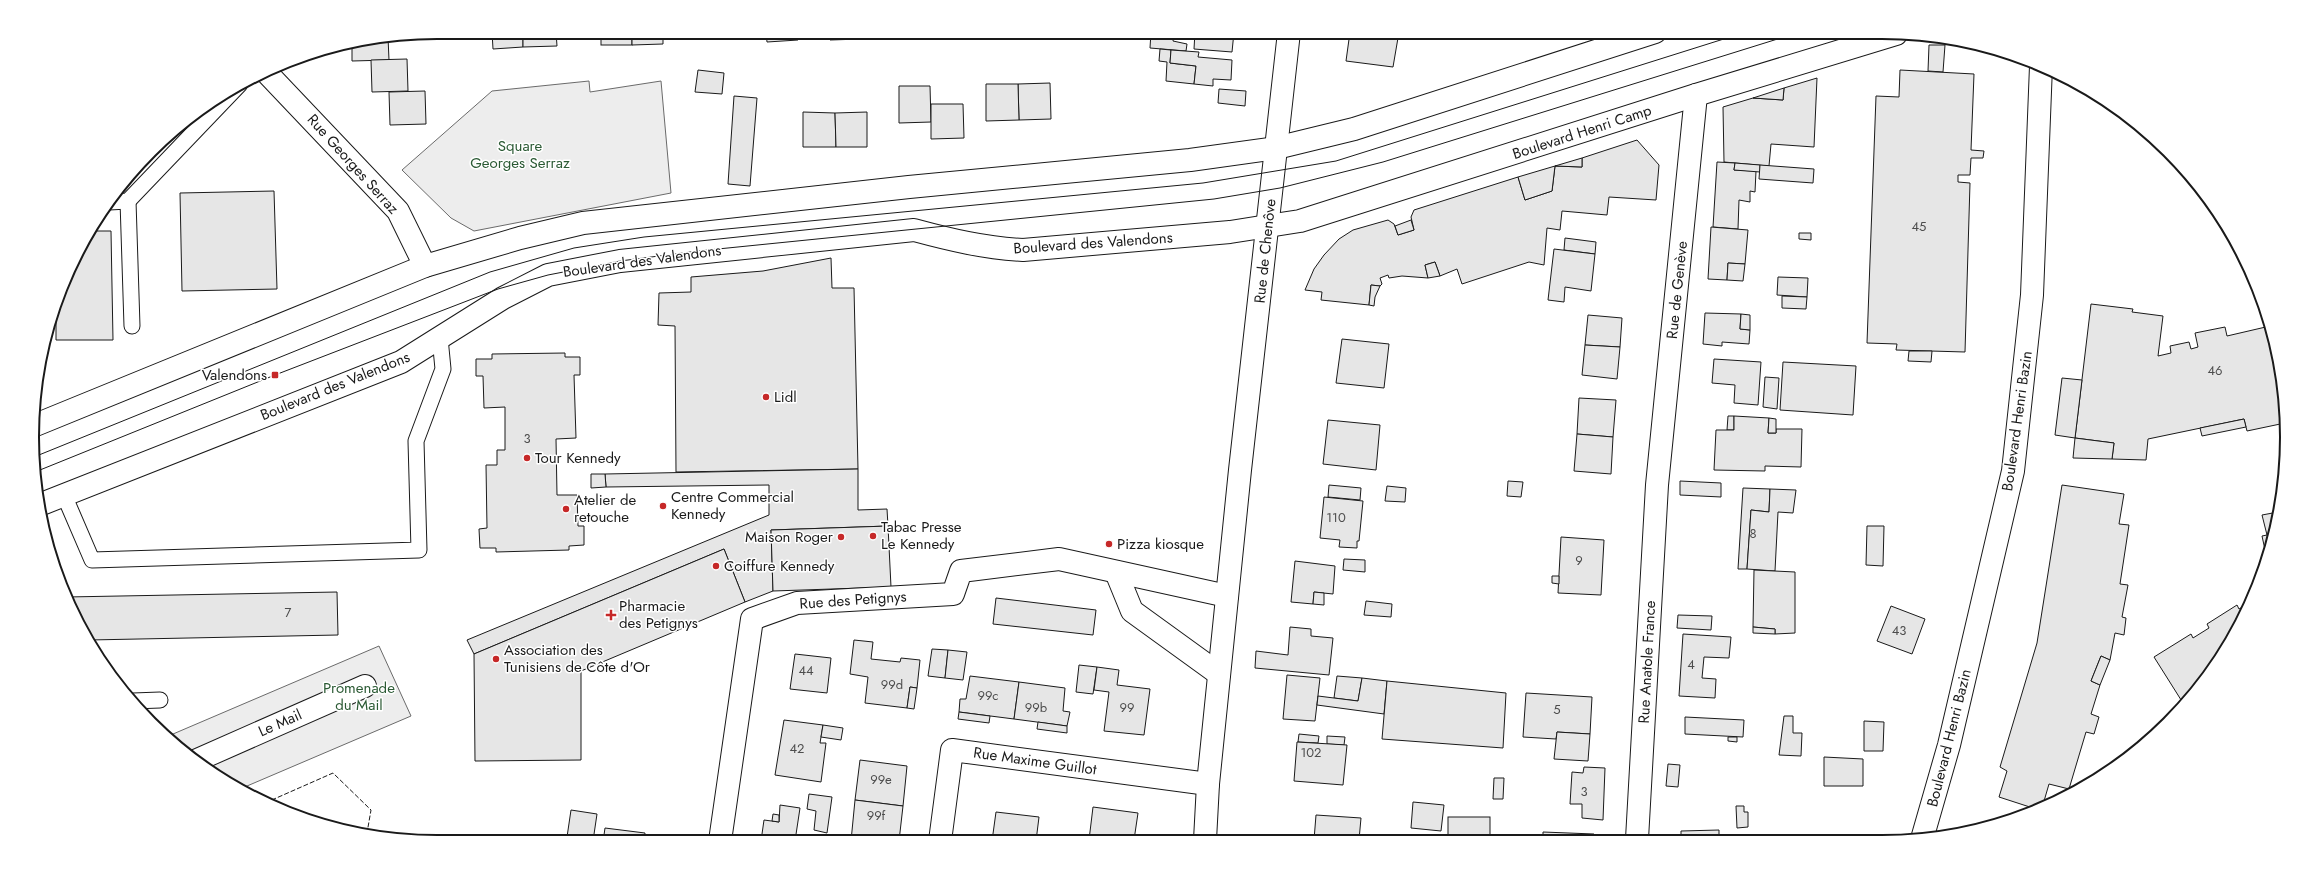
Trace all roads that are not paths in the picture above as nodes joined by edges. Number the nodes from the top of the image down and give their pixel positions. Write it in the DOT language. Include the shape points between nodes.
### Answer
graph roads {
  1 [pos="1288,39"];
  2 [pos="1633,39"];
  3 [pos="1880,39"];
  4 [pos="2041,72"];
  5 [pos="270,76"];
  6 [pos="1696,95"];
  7 [pos="224,101"];
  8 [pos="1276,148"];
  9 [pos="128,201"];
  10 [pos="116,202"];
  11 [pos="1267,227"];
  12 [pos="425,266"];
  13 [pos="132,326"];
  14 [pos="440,338"];
  15 [pos="40,423"];
  16 [pos="1657,485"];
  17 [pos="64,495"];
  18 [pos="45,503"];
  19 [pos="1116,572"];
  20 [pos="1227,596"];
  21 [pos="1219,674"];
  22 [pos="365,686"];
  23 [pos="160,700"];
  24 [pos="140,701"];
  25 [pos="202,758"];
  26 [pos="1208,784"];
  27 [pos="1924,833"];
  28 [pos="721,835"];
  29 [pos="941,835"];
  30 [pos="1205,835"];
  31 [pos="1638,835"];
  1 -- 8 [label="street, Rue de Chenôve"];
  2 -- 8 [label="street" via="1354,129"];
  3 -- 6 [label="street, Boulevard Henri Camp"];
  4 -- 27 [label="street, Boulevard Henri Bazin" via="2032,295 2013,471 1949,745"];
  5 -- 12 [label="street, Rue Georges Serraz" via="398,210"];
  6 -- 11 [label="street, Boulevard Henri Camp" via="1332,212"];
  6 -- 16 [label="street, Rue de Genève"];
  7 -- 9 [label="lane"];
  8 -- 11 [label="street, Rue de Chenôve"];
  8 -- 12 [label="street" via="1206,158 583,223 520,238"];
  9 -- 10 [label="lane"];
  9 -- 13 [label="lane"];
  11 -- 14 [label="street, Boulevard des Valendons" via="1023,250 991,248 914,230 620,261 548,275 503,298"];
  11 -- 20 [label="street, Rue de Chenôve"];
  12 -- 15 [label="street"];
  14 -- 17 [label="street, Boulevard des Valendons" via="401,362"];
  14 -- 17 [label="lane" via="443,369 416,442 419,550 92,560"];
  16 -- 31 [label="street, Rue Anatole France"];
  17 -- 18 [label="street, Boulevard des Valendons"];
  19 -- 20 [label="street, Rue des Petignys"];
  19 -- 21 [label="street" via="1132,610"];
  19 -- 28 [label="street, Rue des Petignys" via="1059,559 962,571 953,594 797,603 752,619"];
  20 -- 21 [label="street"];
  21 -- 26 [label="street"];
  22 -- 25 [label="street, Le Mail"];
  23 -- 24 [label="lane"];
  26 -- 29 [label="street, Rue Maxime Guillot" via="952,750"];
  26 -- 30 [label="street"];
}
